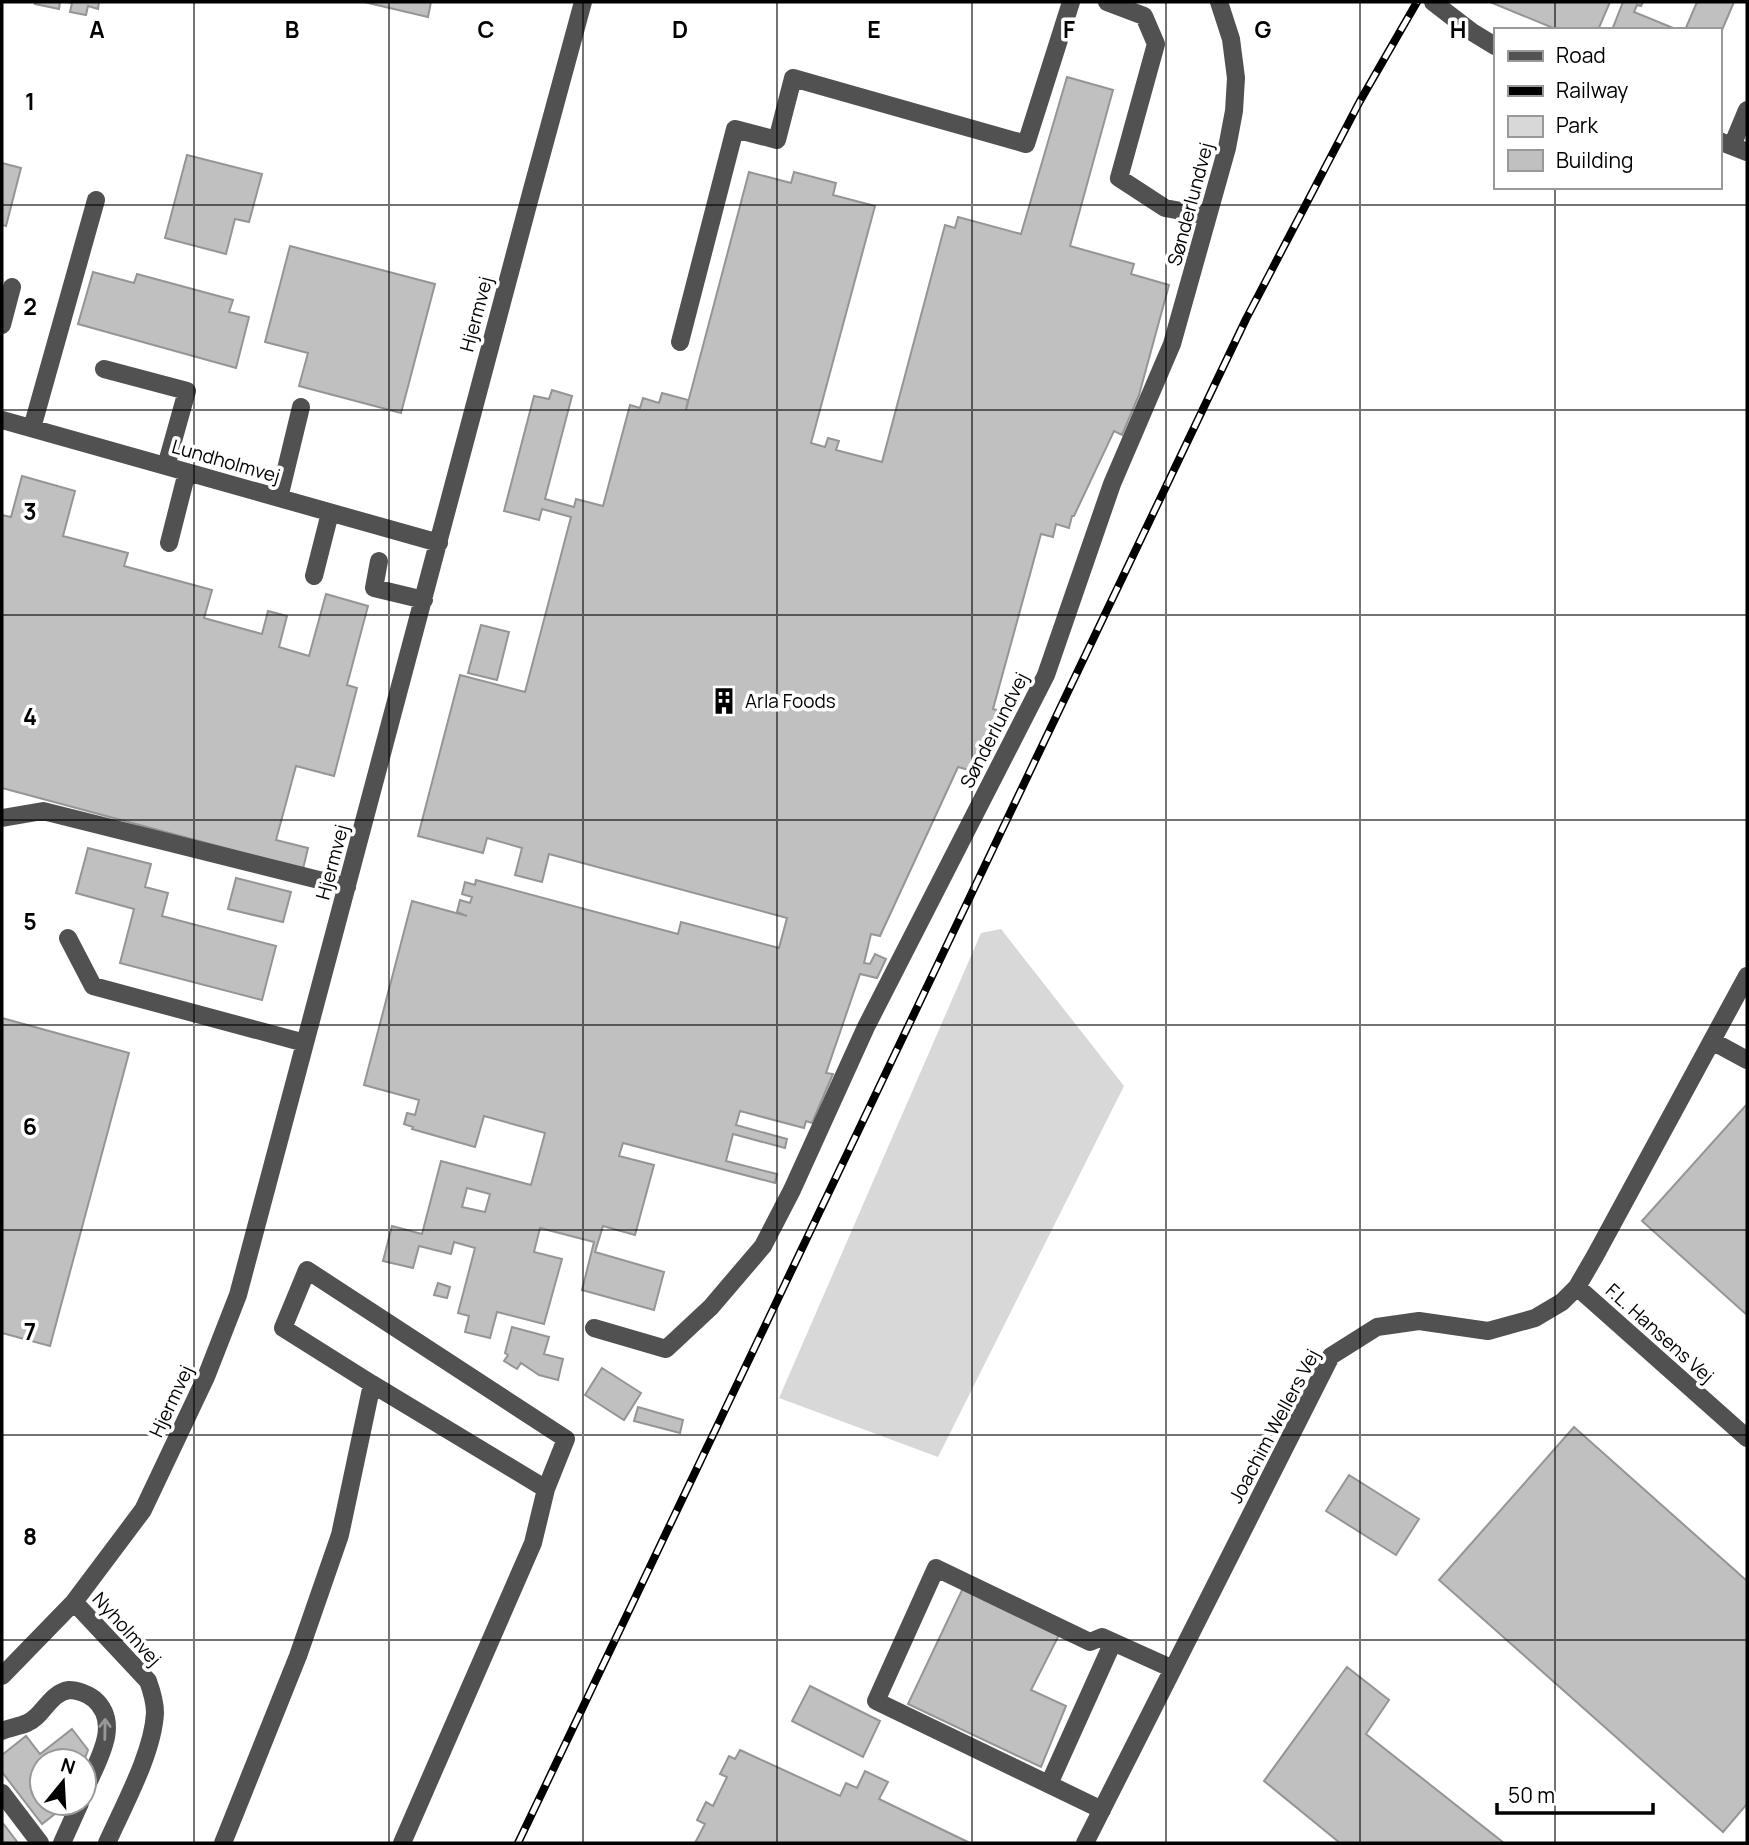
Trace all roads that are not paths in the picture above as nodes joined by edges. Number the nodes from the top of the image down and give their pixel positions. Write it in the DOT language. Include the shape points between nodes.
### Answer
graph roads {
  1 [pos="583,2"];
  2 [pos="1071,2"];
  3 [pos="1107,2"];
  4 [pos="1219,2"];
  5 [pos="1433,2"];
  6 [pos="1494,45"];
  7 [pos="1747,110"];
  8 [pos="1733,147"];
  9 [pos="96,200"];
  10 [pos="1208,216"];
  11 [pos="12,287"];
  12 [pos="2,326"];
  13 [pos="680,342"];
  14 [pos="104,369"];
  15 [pos="301,407"];
  16 [pos="2,419"];
  17 [pos="32,428"];
  18 [pos="166,466"];
  19 [pos="187,472"];
  20 [pos="279,498"];
  21 [pos="330,513"];
  22 [pos="169,543"];
  23 [pos="439,544"];
  24 [pos="379,561"];
  25 [pos="314,576"];
  26 [pos="424,600"];
  27 [pos="2,818"];
  28 [pos="347,887"];
  29 [pos="68,938"];
  30 [pos="1747,976"];
  31 [pos="1712,1041"];
  32 [pos="305,1043"];
  33 [pos="1747,1060"];
  34 [pos="1577,1287"];
  35 [pos="594,1328"];
  36 [pos="372,1384"];
  37 [pos="1747,1438"];
  38 [pos="546,1489"];
  39 [pos="74,1602"];
  40 [pos="1113,1642"];
  41 [pos="1173,1669"];
  42 [pos="2,1676"];
  43 [pos="2,1731"];
  44 [pos="98,1758"];
  45 [pos="1049,1784"];
  46 [pos="2,1793"];
  47 [pos="1102,1810"];
  48 [pos="74,1817"];
  49 [pos="40,1843"];
  50 [pos="62,1843"];
  51 [pos="107,1843"];
  52 [pos="223,1843"];
  53 [pos="402,1843"];
  54 [pos="1085,1843"];
  1 -- 23 [label="street, Hjermvej"];
  2 -- 13 [label="street" via="1026,144 793,78 777,140 735,129"];
  3 -- 10 [label="street" via="1144,16 1156,44 1119,178 1165,208"];
  4 -- 10 [label="street, Sønderlundvej" via="1231,39 1236,78 1234,111"];
  5 -- 6 [label="street"];
  7 -- 8 [label="street"];
  9 -- 17 [label="street"];
  10 -- 35 [label="street, Sønderlundvej" via="1172,344 1112,484 1046,675 866,1027 763,1246 666,1349"];
  11 -- 12 [label="street"];
  14 -- 18 [label="street" via="187,391"];
  15 -- 20 [label="street"];
  16 -- 17 [label="street, Lundholmvej"];
  17 -- 18 [label="street, Lundholmvej"];
  18 -- 19 [label="street, Lundholmvej"];
  19 -- 20 [label="street, Lundholmvej"];
  19 -- 22 [label="street"];
  20 -- 21 [label="street, Lundholmvej"];
  21 -- 23 [label="street, Lundholmvej"];
  21 -- 25 [label="street"];
  23 -- 26 [label="street, Hjermvej"];
  24 -- 26 [label="street" via="374,587"];
  26 -- 28 [label="street, Hjermvej"];
  27 -- 28 [label="street" via="43,811"];
  28 -- 32 [label="street, Hjermvej"];
  29 -- 32 [label="street" via="93,986"];
  30 -- 31 [label="street, Joachim Wellers Vej"];
  31 -- 33 [label="street"];
  31 -- 34 [label="street, Joachim Wellers Vej"];
  32 -- 39 [label="street, Hjermvej" via="238,1295 206,1377 143,1510"];
  34 -- 37 [label="street, F.L. Hansens Vej"];
  34 -- 41 [label="street, Joachim Wellers Vej" via="1535,1318 1488,1331 1419,1321 1377,1327 1331,1356"];
  36 -- 38 [label="street"];
  36 -- 38 [label="street" via="283,1328 307,1270 566,1439"];
  36 -- 52 [label="street" via="340,1535 298,1656"];
  38 -- 53 [label="street" via="533,1543"];
  39 -- 42 [label="street, Hjermvej"];
  39 -- 51 [label="street, Nyholmvej" via="148,1681 154,1697 151,1738"];
  40 -- 41 [label="street"];
  40 -- 45 [label="street"];
  40 -- 45 [label="street" via="1102,1637 1090,1642 936,1568 876,1702"];
  41 -- 47 [label="street, Joachim Wellers Vej"];
  44 -- 43 [label="street, one-way" via="108,1733 104,1708 89,1694 69,1690 50,1700 29,1723"];
  45 -- 47 [label="street"];
  46 -- 49 [label="street"];
  47 -- 54 [label="street, Joachim Wellers Vej"];
  48 -- 50 [label="street"];
}
